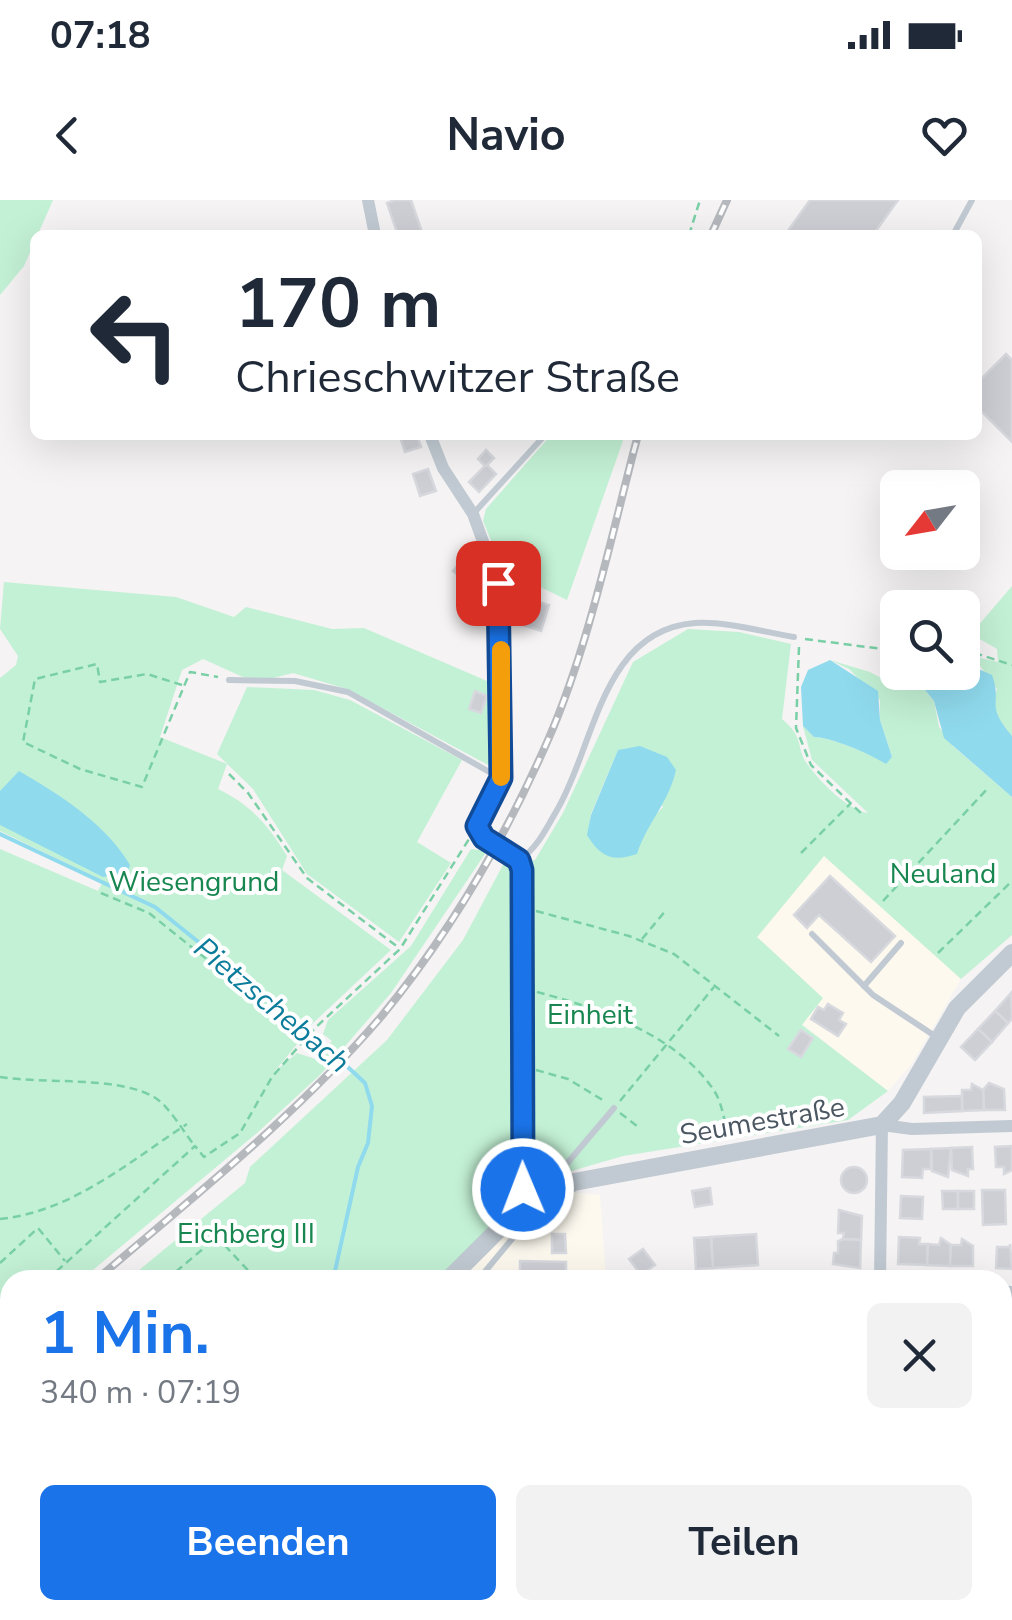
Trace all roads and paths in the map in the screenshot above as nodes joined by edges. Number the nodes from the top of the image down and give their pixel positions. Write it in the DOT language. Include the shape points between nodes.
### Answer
graph roads {
  1 [pos="368,200"];
  2 [pos="700,200"];
  3 [pos="972,200"];
  4 [pos="374,230"];
  5 [pos="691,230"];
  6 [pos="956,230"];
  7 [pos="432,440"];
  8 [pos="540,440"];
  9 [pos="473,514"];
  10 [pos="794,637"];
  11 [pos="880,649"];
  12 [pos="980,654"];
  13 [pos="1012,665"];
  14 [pos="229,680"];
  15 [pos="182,686"];
  16 [pos="230,774"];
  17 [pos="501,778"];
  18 [pos="989,787"];
  19 [pos="852,802"];
  20 [pos="864,816"];
  21 [pos="477,826"];
  22 [pos="801,853"];
  23 [pos="519,860"];
  24 [pos="1012,881"];
  25 [pos="101,894"];
  26 [pos="882,900"];
  27 [pos="667,909"];
  28 [pos="522,910"];
  29 [pos="812,934"];
  30 [pos="641,940"];
  31 [pos="901,943"];
  32 [pos="400,949"];
  33 [pos="938,953"];
  34 [pos="1012,953"];
  35 [pos="715,986"];
  36 [pos="864,986"];
  37 [pos="521,988"];
  38 [pos="779,1036"];
  39 [pos="306,1039"];
  40 [pos="939,1039"];
  41 [pos="664,1047"];
  42 [pos="520,1066"];
  43 [pos="0,1076"];
  44 [pos="614,1108"];
  45 [pos="187,1124"];
  46 [pos="882,1125"];
  47 [pos="637,1126"];
  48 [pos="726,1126"];
  49 [pos="1012,1126"];
  50 [pos="181,1128"];
  51 [pos="195,1146"];
  52 [pos="554,1190"];
  53 [pos="528,1206"];
  54 [pos="0,1219"];
  55 [pos="0,1262"];
  56 [pos="66,1262"];
  57 [pos="57,1270"];
  58 [pos="178,1270"];
  59 [pos="248,1270"];
  60 [pos="459,1270"];
  61 [pos="486,1270"];
  62 [pos="880,1270"];
  1 -- 4 [label="street"];
  2 -- 5 [label="path"];
  3 -- 6 [label="lane"];
  7 -- 9 [label="street"];
  8 -- 9 [label="lane"];
  9 -- 17 [label="street" via="498,583"];
  10 -- 11 [label="path"];
  10 -- 19 [label="path" via="801,652 796,728 812,764"];
  10 -- 23 [label="lane" via="698,622 656,632 607,684 560,805"];
  12 -- 13 [label="path"];
  14 -- 15 [label="path" via="190,672"];
  14 -- 17 [label="lane" via="295,681 348,692"];
  15 -- 15 [label="path" via="142,787 80,770 23,742 34,679 97,664 100,682 147,674"];
  16 -- 32 [label="path" via="306,878"];
  17 -- 21 [label="street"];
  18 -- 26 [label="path"];
  19 -- 20 [label="path"];
  19 -- 22 [label="path"];
  21 -- 23 [label="street"];
  21 -- 32 [label="path"];
  23 -- 28 [label="street"];
  24 -- 33 [label="path"];
  25 -- 39 [label="path" via="149,913"];
  27 -- 30 [label="path"];
  28 -- 30 [label="path"];
  28 -- 37 [label="street"];
  29 -- 36 [label="lane"];
  30 -- 35 [label="path" via="674,954"];
  31 -- 36 [label="lane"];
  32 -- 39 [label="path"];
  34 -- 40 [label="street" via="958,1008"];
  35 -- 38 [label="path"];
  35 -- 41 [label="path"];
  36 -- 40 [label="lane"];
  37 -- 41 [label="path" via="594,1007"];
  37 -- 42 [label="street"];
  39 -- 51 [label="path" via="272,1077 240,1133 204,1157"];
  40 -- 46 [label="street"];
  41 -- 44 [label="path"];
  41 -- 48 [label="path" via="716,1092"];
  42 -- 44 [label="path" via="568,1080"];
  42 -- 53 [label="street"];
  43 -- 50 [label="path" via="121,1086 156,1098"];
  44 -- 47 [label="path"];
  44 -- 52 [label="lane" via="553,1180"];
  45 -- 50 [label="path"];
  46 -- 49 [label="street, Seumestraße"];
  46 -- 52 [label="street, Seumestraße"];
  46 -- 62 [label="street"];
  50 -- 51 [label="path"];
  50 -- 54 [label="path" via="37,1216"];
  51 -- 56 [label="path"];
  52 -- 53 [label="street, Seumestraße"];
  53 -- 60 [label="street, Seumestraße"];
  53 -- 61 [label="lane, Seumestraße" via="526,1222"];
  55 -- 56 [label="path" via="38,1228"];
  56 -- 57 [label="path"];
  58 -- 59 [label="path" via="217,1237"];
}
